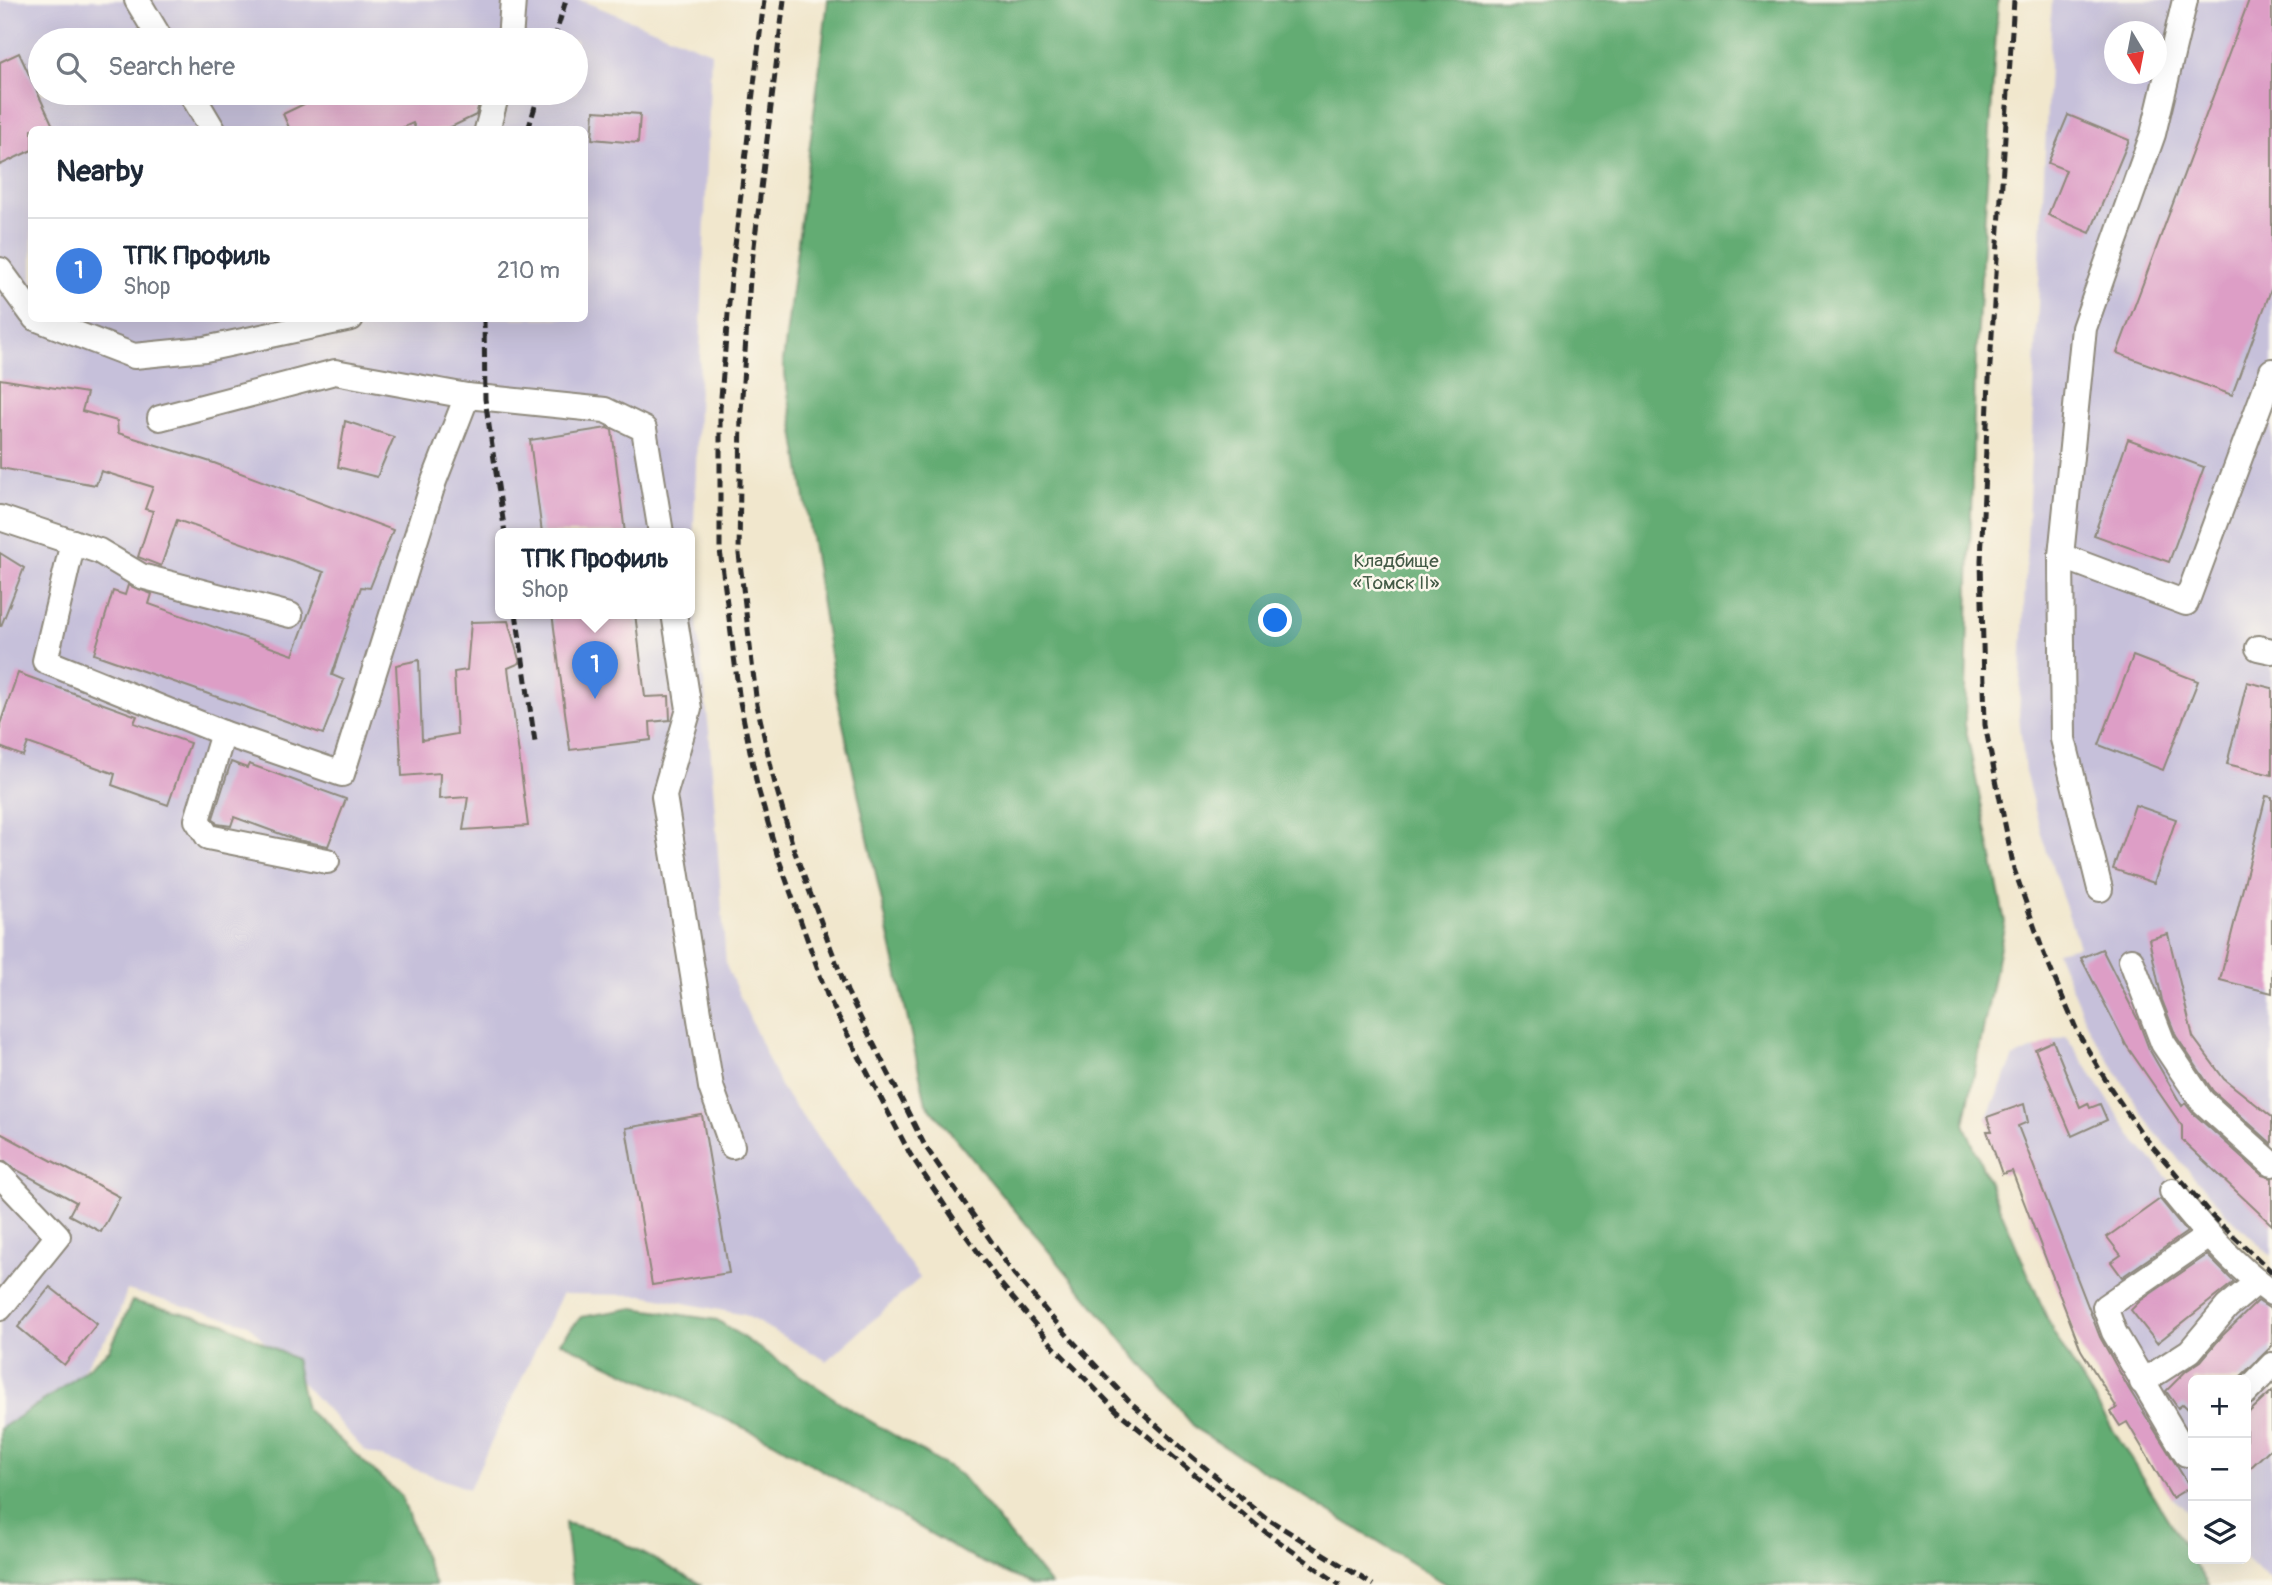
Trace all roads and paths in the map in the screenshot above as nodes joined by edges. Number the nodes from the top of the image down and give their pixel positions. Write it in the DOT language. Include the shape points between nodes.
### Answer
graph roads {
  1 [pos="137,0"];
  2 [pos="513,0"];
  3 [pos="2185,0"];
  4 [pos="154,28"];
  5 [pos="511,28"];
  6 [pos="198,105"];
  7 [pos="494,105"];
  8 [pos="210,126"];
  9 [pos="488,126"];
  10 [pos="0,270"];
  11 [pos="28,308"];
  12 [pos="45,322"];
  13 [pos="312,322"];
  14 [pos="2272,371"];
  15 [pos="467,396"];
  16 [pos="160,418"];
  17 [pos="0,518"];
  18 [pos="660,528"];
  19 [pos="73,542"];
  20 [pos="2060,556"];
  21 [pos="290,615"];
  22 [pos="675,619"];
  23 [pos="223,733"];
  24 [pos="327,861"];
  25 [pos="2101,889"];
  26 [pos="2131,960"];
  27 [pos="732,1146"];
  28 [pos="2272,1164"];
  29 [pos="0,1175"];
  30 [pos="2172,1191"];
  31 [pos="2208,1236"];
  32 [pos="2264,1288"];
  33 [pos="0,1308"];
  34 [pos="2272,1365"];
  35 [pos="2142,1382"];
  36 [pos="2251,1387"];
  37 [pos="2188,1452"];
  1 -- 4 [label="lane"];
  2 -- 5 [label="lane"];
  3 -- 20 [label="lane" via="2153,134 2084,328"];
  6 -- 8 [label="lane"];
  7 -- 9 [label="lane"];
  10 -- 11 [label="lane"];
  12 -- 13 [label="lane" via="134,356 205,349"];
  14 -- 20 [label="lane" via="2186,603"];
  15 -- 16 [label="lane" via="335,372"];
  15 -- 18 [label="lane" via="605,410 644,429"];
  15 -- 23 [label="lane" via="434,481 342,774"];
  17 -- 19 [label="lane"];
  19 -- 21 [label="lane" via="99,551 141,576"];
  19 -- 23 [label="lane" via="45,661"];
  20 -- 25 [label="lane" via="2063,739"];
  22 -- 27 [label="lane" via="689,709 664,796 711,1087"];
  23 -- 24 [label="lane" via="197,820 208,837"];
  26 -- 28 [label="lane" via="2163,1043 2202,1101"];
  29 -- 33 [label="lane" via="58,1236"];
  30 -- 31 [label="lane"];
  31 -- 32 [label="lane"];
  31 -- 35 [label="lane" via="2105,1307"];
  32 -- 35 [label="lane" via="2227,1307 2190,1351"];
  34 -- 36 [label="lane"];
  35 -- 37 [label="lane"];
}
